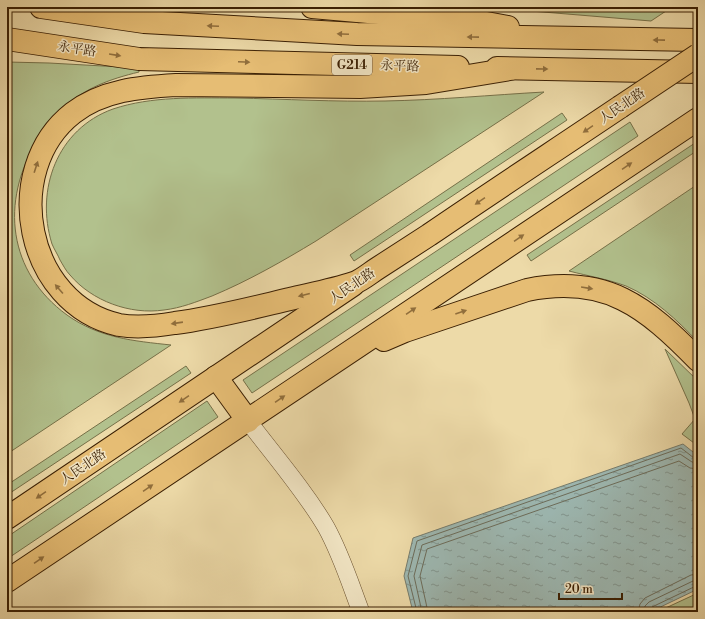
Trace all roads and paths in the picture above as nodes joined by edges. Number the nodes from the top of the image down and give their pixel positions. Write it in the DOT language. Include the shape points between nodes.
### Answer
graph roads {
  1 [pos="40,7"];
  2 [pos="312,7"];
  3 [pos="7,38"];
  4 [pos="539,38"];
  5 [pos="698,40"];
  6 [pos="698,55"];
  7 [pos="510,69"];
  8 [pos="698,72"];
  9 [pos="698,120"];
  10 [pos="356,283"];
  11 [pos="698,360"];
  12 [pos="333,362"];
  13 [pos="216,377"];
  14 [pos="248,421"];
  15 [pos="7,518"];
  16 [pos="7,582"];
  17 [pos="361,612"];
  4 -- 1 [label="main road, one-way" via="357,34 144,22"];
  2 -- 4 [label="main road" via="481,22 507,26"];
  3 -- 7 [label="main road, 永平路 / G214, one-way" via="139,59"];
  5 -- 4 [label="main road, one-way"];
  6 -- 10 [label="main road, 人民北路, one-way, bridge"];
  7 -- 8 [label="main road, 永平路 / G214, one-way"];
  10 -- 7 [label="main road, one-way" via="184,322 142,327 102,320 71,302 58,289 40,259 34,242 30,207 30,189 40,155 48,139 73,113 95,100 130,90 176,85 360,87 426,83"];
  12 -- 9 [label="main road, one-way"];
  10 -- 13 [label="main road, 人民北路"];
  12 -- 11 [label="main road, one-way" via="405,331 527,290 569,286 600,291 636,306 666,328"];
  14 -- 12 [label="main road, one-way"];
  13 -- 14 [label="main road"];
  13 -- 15 [label="main road, 人民北路, one-way"];
  16 -- 14 [label="main road, one-way"];
  14 -- 17 [label="street" via="311,503 326,527"];
}
